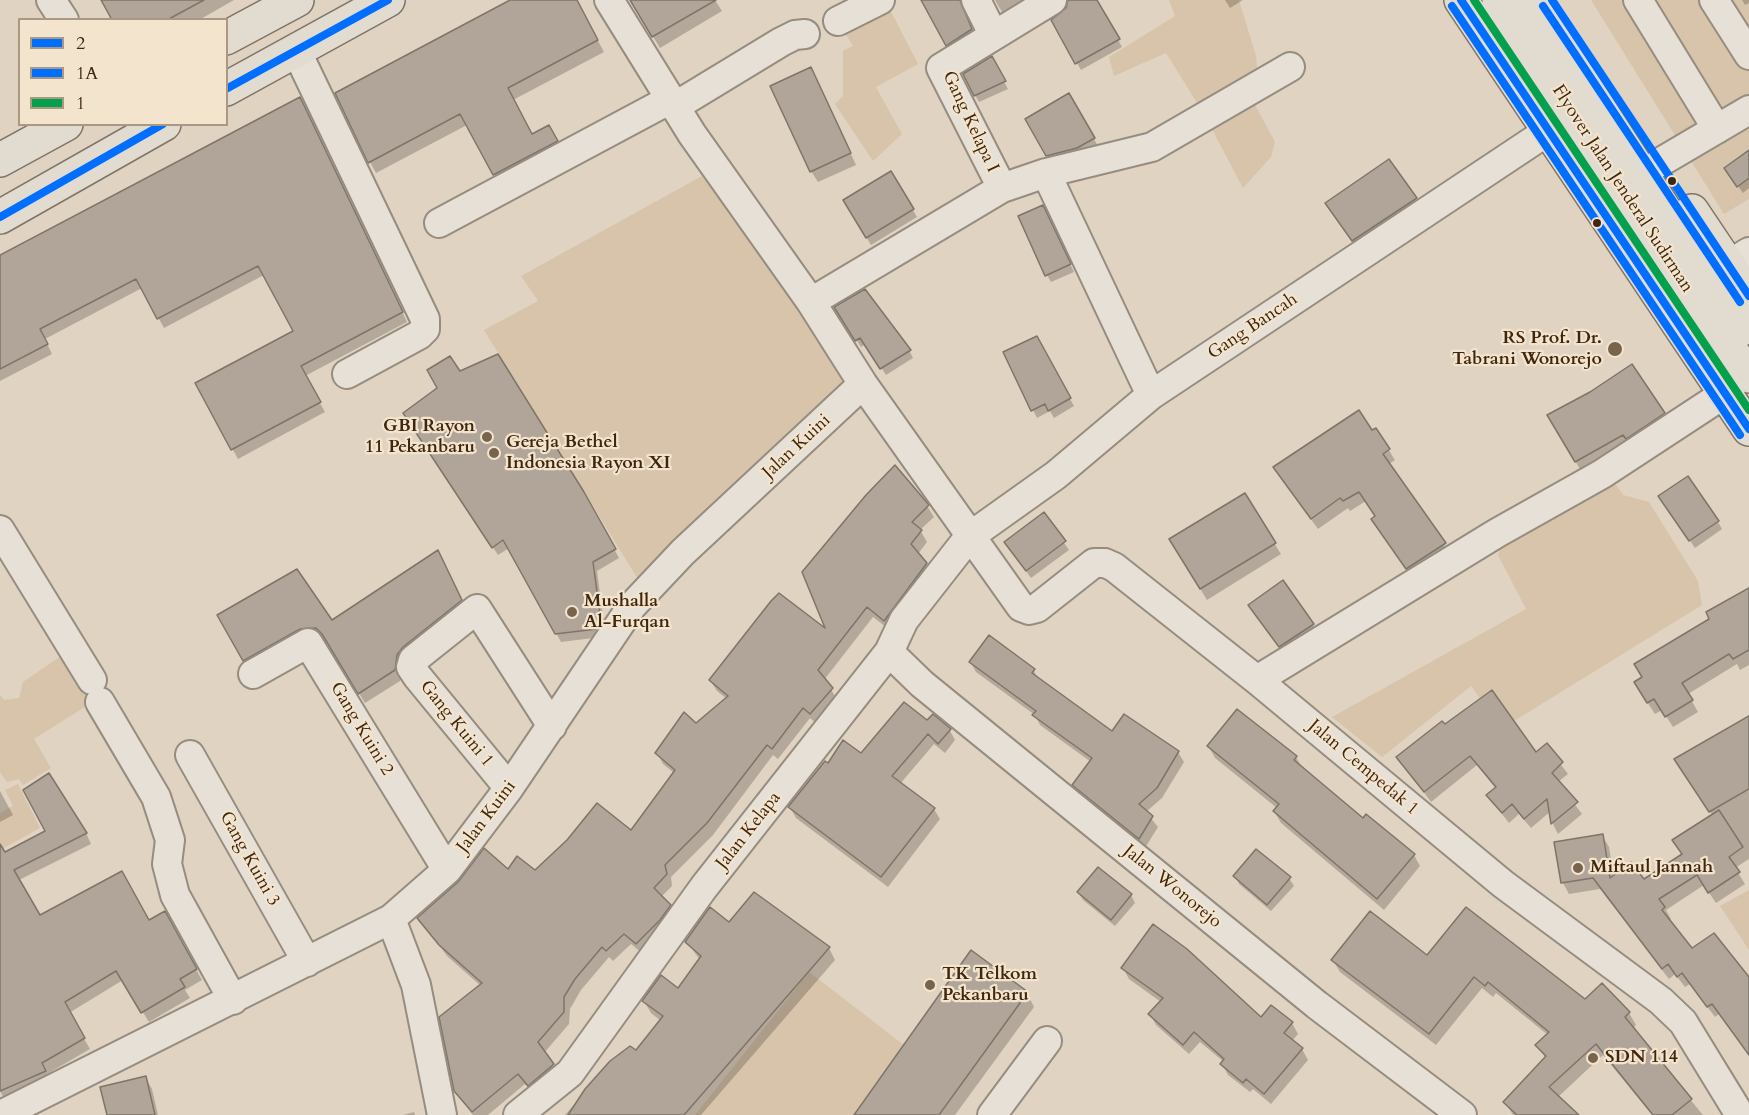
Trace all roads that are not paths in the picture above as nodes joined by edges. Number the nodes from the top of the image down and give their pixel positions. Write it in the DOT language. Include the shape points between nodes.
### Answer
graph roads {
  1 [pos="51,0"];
  2 [pos="297,0"];
  3 [pos="388,0"];
  4 [pos="609,0"];
  5 [pos="880,0"];
  6 [pos="976,0"];
  7 [pos="1052,0"];
  8 [pos="1499,0"];
  9 [pos="1529,0"];
  10 [pos="1552,0"];
  11 [pos="1638,0"];
  12 [pos="1714,0"];
  13 [pos="1465,3"];
  14 [pos="63,18"];
  15 [pos="838,21"];
  16 [pos="805,34"];
  17 [pos="993,34"];
  18 [pos="228,37"];
  19 [pos="296,50"];
  20 [pos="1749,55"];
  21 [pos="1290,66"];
  22 [pos="228,88"];
  23 [pos="672,103"];
  24 [pos="1749,110"];
  25 [pos="62,126"];
  26 [pos="160,126"];
  27 [pos="1717,129"];
  28 [pos="1548,131"];
  29 [pos="0,160"];
  30 [pos="1659,163"];
  31 [pos="1046,173"];
  32 [pos="1002,188"];
  33 [pos="0,217"];
  34 [pos="439,223"];
  35 [pos="1739,259"];
  36 [pos="1749,296"];
  37 [pos="811,302"];
  38 [pos="1749,340"];
  39 [pos="347,374"];
  40 [pos="862,384"];
  41 [pos="1737,385"];
  42 [pos="1151,395"];
  43 [pos="1749,429"];
  44 [pos="0,530"];
  45 [pos="969,537"];
  46 [pos="889,652"];
  47 [pos="253,674"];
  48 [pos="1257,680"];
  49 [pos="552,726"];
  50 [pos="190,755"];
  51 [pos="509,789"];
  52 [pos="447,870"];
  53 [pos="392,919"];
  54 [pos="307,962"];
  55 [pos="232,1000"];
  56 [pos="1047,1041"];
  57 [pos="1,1115"];
  58 [pos="442,1115"];
  59 [pos="518,1115"];
  60 [pos="992,1115"];
  61 [pos="1462,1115"];
  62 [pos="1740,1115"];
  1 -- 14 [label="street"];
  2 -- 18 [label="main road"];
  3 -- 19 [label="main road"];
  4 -- 23 [label="street"];
  5 -- 15 [label="street"];
  6 -- 17 [label="street"];
  7 -- 17 [label="street, Gang Kelapa I"];
  8 -- 41 [label="main road, Flyover Jalan Jenderal Sudirman" via="1672,266"];
  9 -- 38 [label="main road, Flyover Jalan Jenderal Sudirman"];
  10 -- 30 [label="main road"];
  11 -- 27 [label="street"];
  12 -- 20 [label="street"];
  13 -- 28 [label="main road"];
  16 -- 23 [label="street" via="780,42"];
  17 -- 32 [label="street, Gang Kelapa I" via="941,68"];
  19 -- 22 [label="main road"];
  19 -- 39 [label="street" via="426,324 419,335"];
  21 -- 31 [label="street" via="1152,147"];
  23 -- 34 [label="street"];
  23 -- 37 [label="street"];
  24 -- 27 [label="street"];
  25 -- 29 [label="main road"];
  26 -- 33 [label="main road"];
  27 -- 30 [label="street"];
  28 -- 41 [label="main road"];
  28 -- 42 [label="street, Gang Bancah"];
  30 -- 35 [label="main road"];
  31 -- 32 [label="street"];
  31 -- 42 [label="street"];
  32 -- 37 [label="street, Gang Kelapa I"];
  35 -- 36 [label="main road"];
  37 -- 40 [label="street"];
  40 -- 45 [label="street"];
  40 -- 49 [label="street, Jalan Kuini" via="683,552 632,606"];
  41 -- 43 [label="main road"];
  41 -- 48 [label="street" via="1602,474 1497,532"];
  42 -- 45 [label="street, Gang Bancah" via="1056,476"];
  44 -- 55 [label="street" via="156,797 170,840 167,864 175,895"];
  45 -- 46 [label="street, Jalan Kelapa" via="904,620"];
  45 -- 48 [label="street, Jalan Cempedak 1" via="1021,607 1037,608 1094,564 1105,562"];
  46 -- 59 [label="street, Jalan Kelapa" via="704,887 570,1073"];
  46 -- 61 [label="street, Jalan Wonorejo" via="922,684 1308,998"];
  47 -- 52 [label="street, Gang Kuini 2" via="308,643"];
  48 -- 62 [label="street, Jalan Cempedak 1" via="1503,884 1661,1001 1683,1022"];
  49 -- 51 [label="street, Jalan Kuini"];
  49 -- 51 [label="street, Gang Kuini 1" via="477,609 413,660 411,668"];
  50 -- 54 [label="street, Gang Kuini 3"];
  51 -- 52 [label="street, Jalan Kuini"];
  52 -- 53 [label="street, Jalan Kuini"];
  53 -- 54 [label="street, Jalan Kuini"];
  53 -- 58 [label="street" via="416,985"];
  54 -- 55 [label="street, Jalan Kuini"];
  55 -- 57 [label="street, Jalan Kuini"];
  56 -- 60 [label="street"];
}
